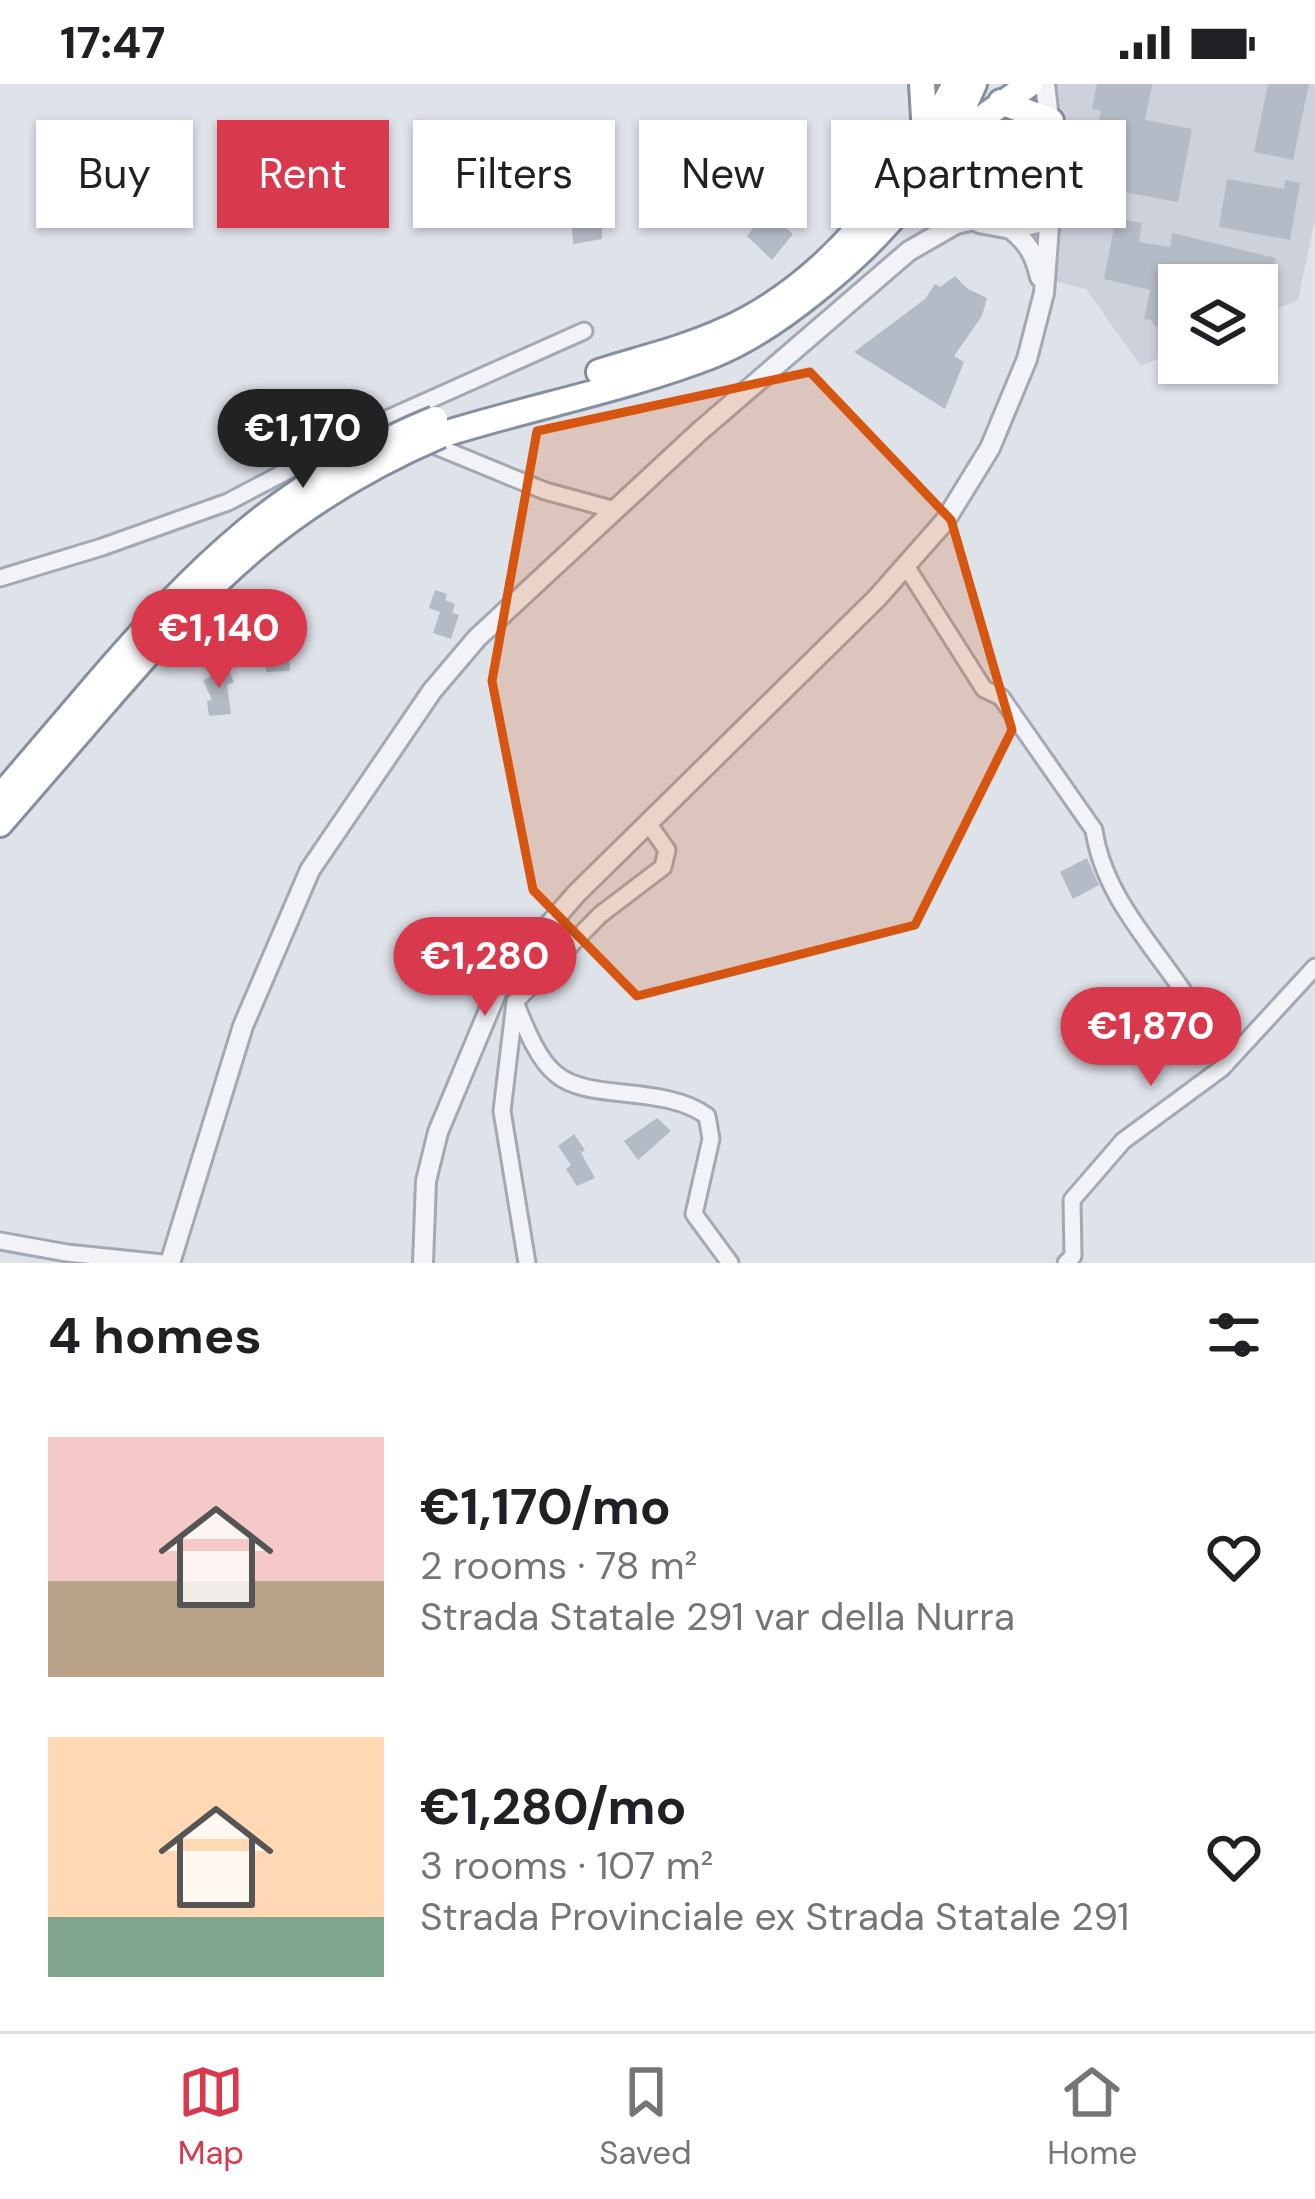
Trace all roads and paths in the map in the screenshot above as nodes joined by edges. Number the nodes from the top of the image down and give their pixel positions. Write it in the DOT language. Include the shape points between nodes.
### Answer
graph roads {
  1 [pos="922,84"];
  2 [pos="955,84"];
  3 [pos="974,84"];
  4 [pos="1030,84"];
  5 [pos="1045,84"];
  6 [pos="1001,102"];
  7 [pos="926,120"];
  8 [pos="936,120"];
  9 [pos="954,120"];
  10 [pos="979,120"];
  11 [pos="1048,120"];
  12 [pos="1051,120"];
  13 [pos="859,228"];
  14 [pos="887,228"];
  15 [pos="949,228"];
  16 [pos="1012,228"];
  17 [pos="1051,228"];
  18 [pos="1044,293"];
  19 [pos="584,331"];
  20 [pos="380,422"];
  21 [pos="438,427"];
  22 [pos="615,510"];
  23 [pos="906,566"];
  24 [pos="0,578"];
  25 [pos="101,693"];
  26 [pos="0,797"];
  27 [pos="648,823"];
  28 [pos="0,824"];
  29 [pos="1315,967"];
  30 [pos="515,1002"];
  31 [pos="1226,1064"];
  32 [pos="0,1241"];
  33 [pos="166,1263"];
  34 [pos="423,1263"];
  35 [pos="527,1263"];
  36 [pos="730,1263"];
  37 [pos="1066,1263"];
  1 -- 7 [label="highway"];
  2 -- 8 [label="highway"];
  3 -- 9 [label="highway"];
  4 -- 6 [label="highway"];
  5 -- 12 [label="street"];
  6 -- 10 [label="highway"];
  6 -- 11 [label="highway"];
  13 -- 21 [label="highway" via="782,298 689,345"];
  14 -- 21 [label="highway" via="770,326 717,353"];
  15 -- 22 [label="street" via="909,251"];
  16 -- 18 [label="street" via="1036,256"];
  17 -- 18 [label="street"];
  18 -- 23 [label="street" via="990,448 946,521"];
  19 -- 20 [label="street"];
  20 -- 22 [label="street" via="525,483"];
  20 -- 24 [label="street" via="227,502"];
  21 -- 25 [label="highway, bridge" via="281,523"];
  22 -- 33 [label="street" via="477,638 432,691 310,870 242,1026"];
  23 -- 27 [label="street"];
  23 -- 31 [label="street" via="984,689 1001,697 1094,830 1135,927"];
  25 -- 26 [label="highway"];
  25 -- 28 [label="highway"];
  27 -- 30 [label="street" via="667,850 663,867 600,915"];
  27 -- 34 [label="street" via="502,980 439,1132 426,1181"];
  29 -- 31 [label="street"];
  30 -- 35 [label="street" via="502,1111"];
  30 -- 36 [label="street" via="551,1072 570,1084 651,1094 706,1116 711,1139 694,1214"];
  31 -- 37 [label="street" via="1124,1141 1072,1200 1073,1256"];
  32 -- 33 [label="street"];
}
